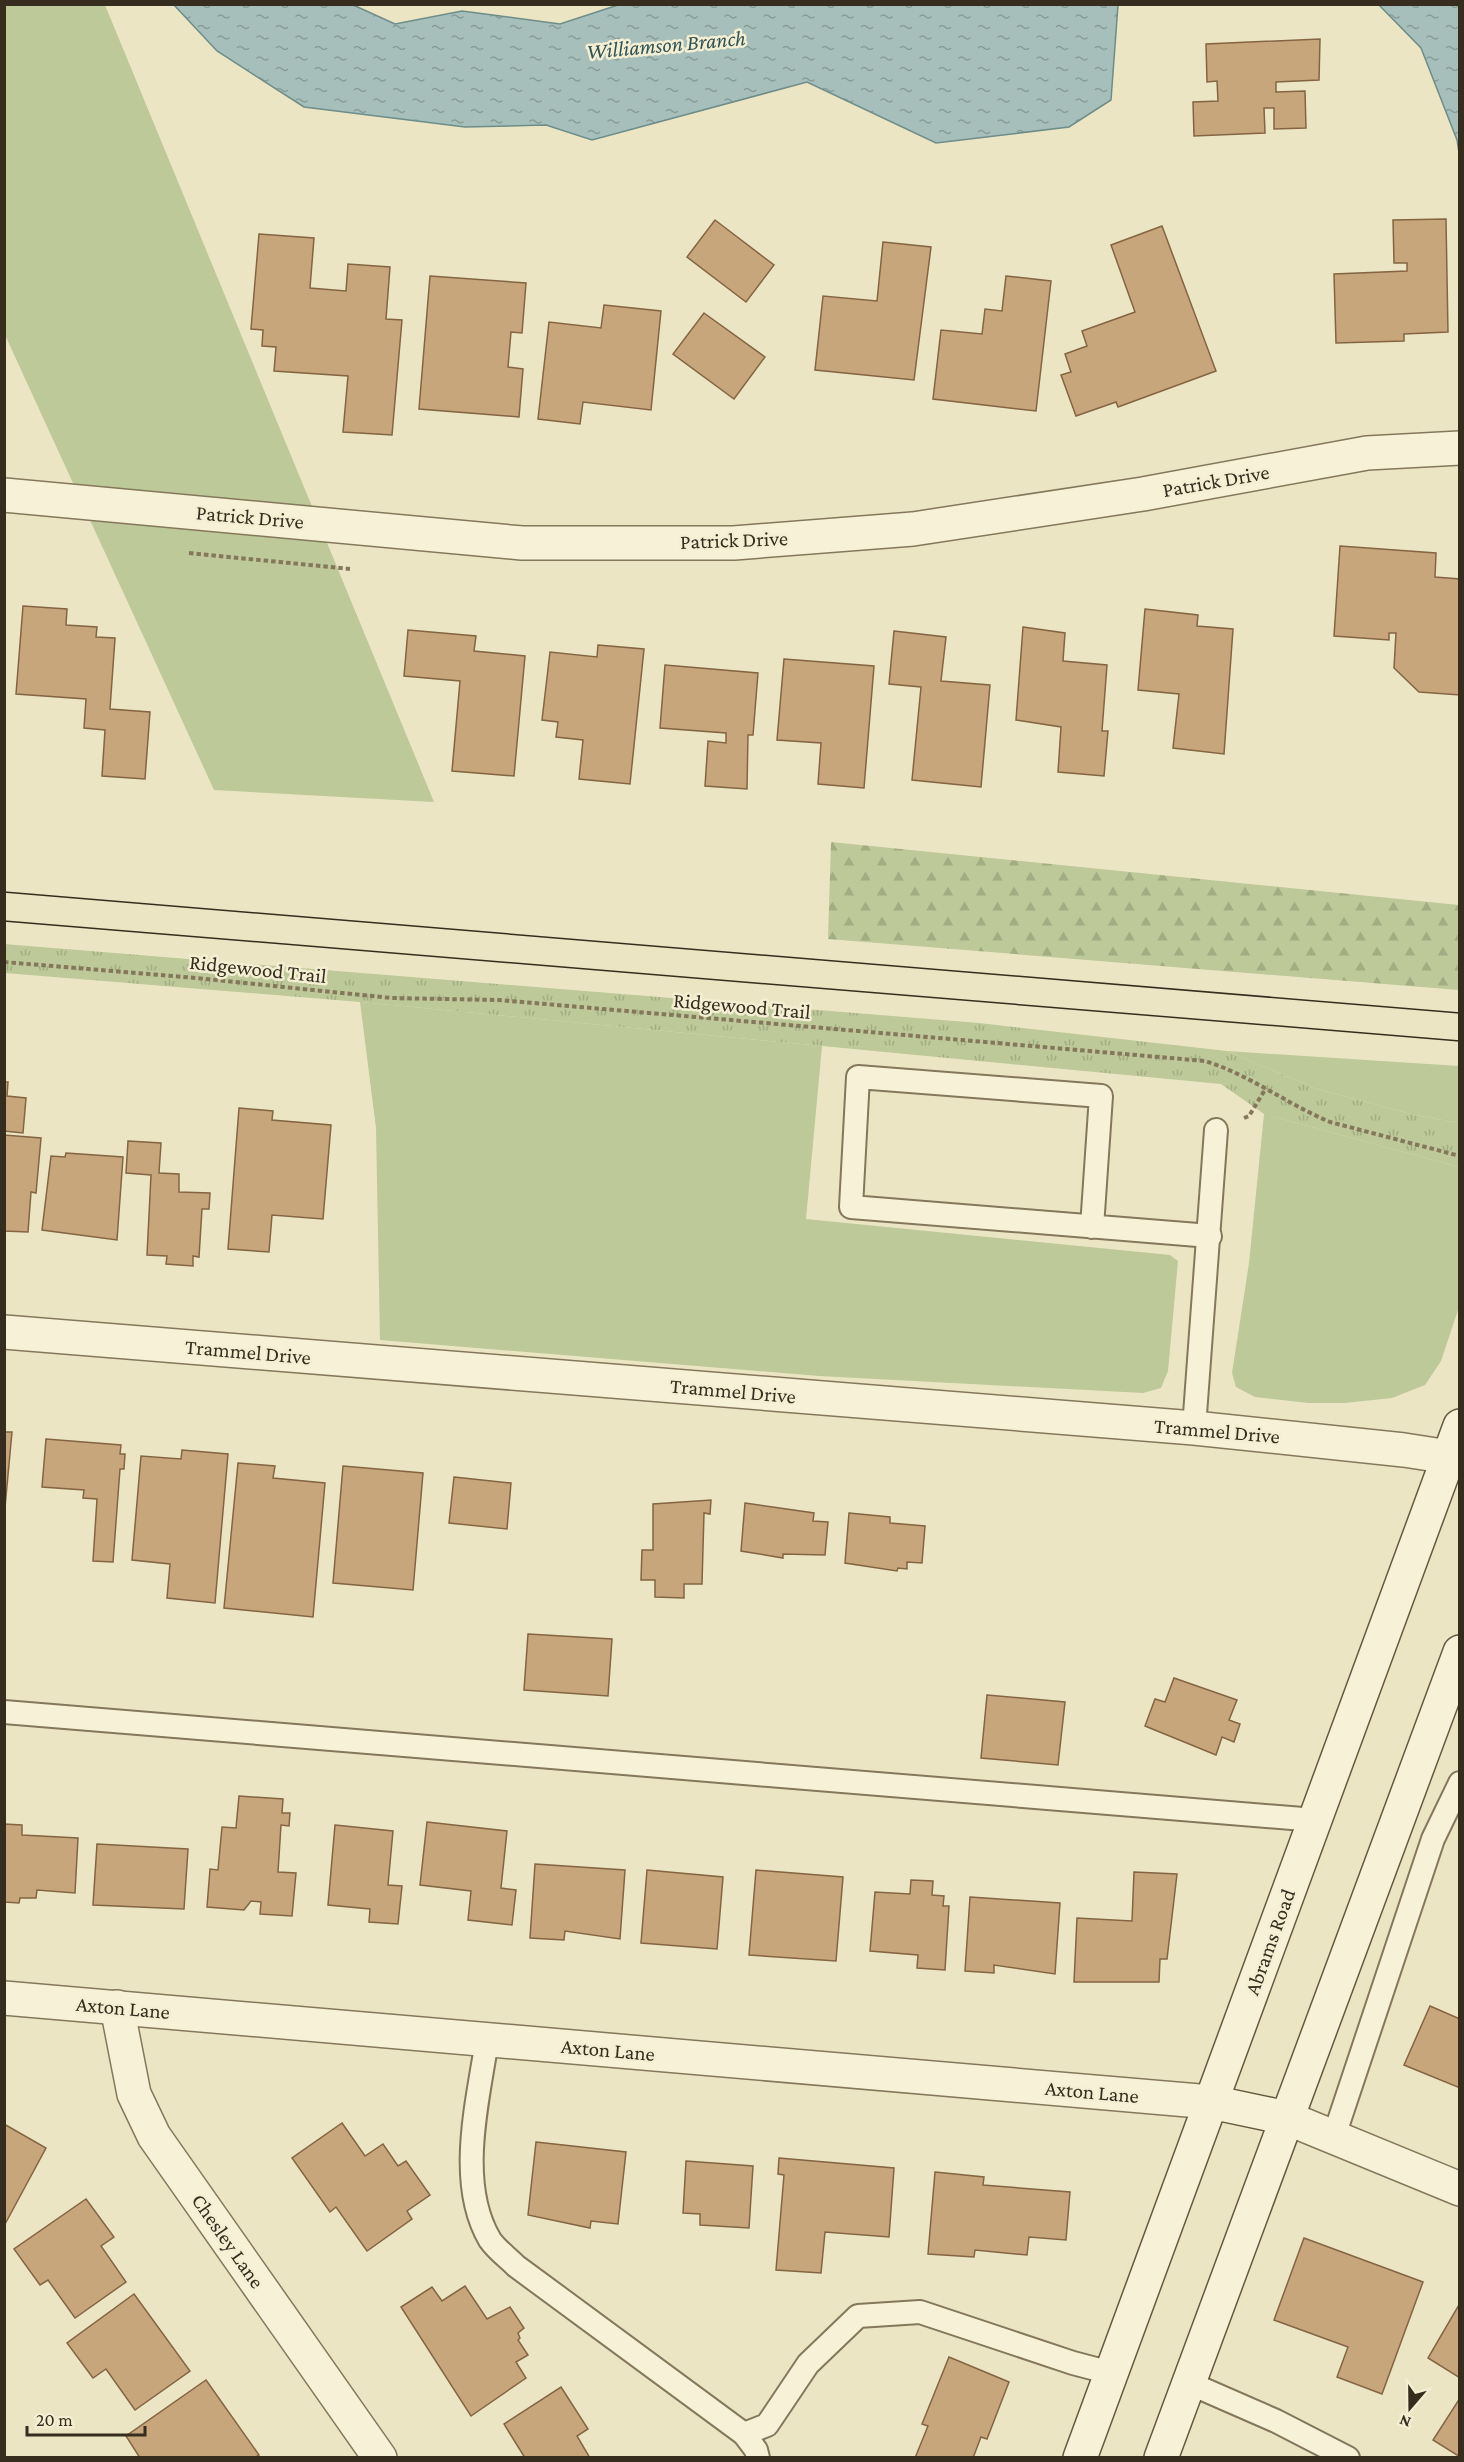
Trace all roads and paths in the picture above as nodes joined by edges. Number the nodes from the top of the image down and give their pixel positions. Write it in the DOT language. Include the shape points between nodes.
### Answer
graph roads {
  1 [pos="1460,448"];
  2 [pos="4,495"];
  3 [pos="184,552"];
  4 [pos="350,569"];
  5 [pos="4,962"];
  6 [pos="1216,1130"];
  7 [pos="1458,1155"];
  8 [pos="1092,1227"];
  9 [pos="1210,1236"];
  10 [pos="4,1332"];
  11 [pos="1460,1426"];
  12 [pos="1194,1428"];
  13 [pos="1454,1459"];
  14 [pos="1460,1652"];
  15 [pos="4,1712"];
  16 [pos="1460,1783"];
  17 [pos="1314,1820"];
  18 [pos="4,1998"];
  19 [pos="117,2007"];
  20 [pos="487,2040"];
  21 [pos="1211,2102"];
  22 [pos="1287,2118"];
  23 [pos="1334,2136"];
  24 [pos="1460,2189"];
  25 [pos="1111,2373"];
  26 [pos="1189,2383"];
  27 [pos="744,2434"];
  28 [pos="380,2457"];
  29 [pos="758,2457"];
  30 [pos="1080,2457"];
  31 [pos="1161,2457"];
  32 [pos="1348,2457"];
  1 -- 2 [label="street, Patrick Drive" via="1367,453 1143,494 913,529 734,543 522,543"];
  3 -- 4 [label="path"];
  5 -- 7 [label="path, Ridgewood Trail" via="391,998 499,1000 1205,1061 1228,1068 1330,1122"];
  6 -- 9 [label="lane"];
  8 -- 8 [label="lane" via="850,1208 858,1077 1101,1096"];
  8 -- 9 [label="lane"];
  9 -- 12 [label="lane"];
  10 -- 12 [label="street, Trammel Drive"];
  11 -- 13 [label="street, Abrams Road"];
  12 -- 13 [label="street, Trammel Drive" via="1404,1450"];
  13 -- 17 [label="street, Abrams Road"];
  14 -- 22 [label="street"];
  15 -- 17 [label="lane"];
  16 -- 23 [label="lane" via="1433,1839"];
  17 -- 21 [label="street, Abrams Road"];
  18 -- 19 [label="street, Axton Lane"];
  19 -- 20 [label="street, Axton Lane"];
  19 -- 28 [label="street, Chesley Lane" via="134,2094 154,2136"];
  20 -- 21 [label="street, Axton Lane"];
  20 -- 27 [label="lane" via="472,2150 474,2199 490,2241 516,2266"];
  21 -- 22 [label="street, Axton Lane"];
  21 -- 25 [label="street, Abrams Road"];
  22 -- 23 [label="street, Axton Lane"];
  22 -- 26 [label="street"];
  23 -- 24 [label="street, Axton Lane"];
  25 -- 27 [label="lane" via="920,2312 858,2316 808,2364 767,2425"];
  25 -- 30 [label="street, Abrams Road"];
  26 -- 31 [label="street"];
  26 -- 32 [label="lane"];
  27 -- 29 [label="lane"];
}
